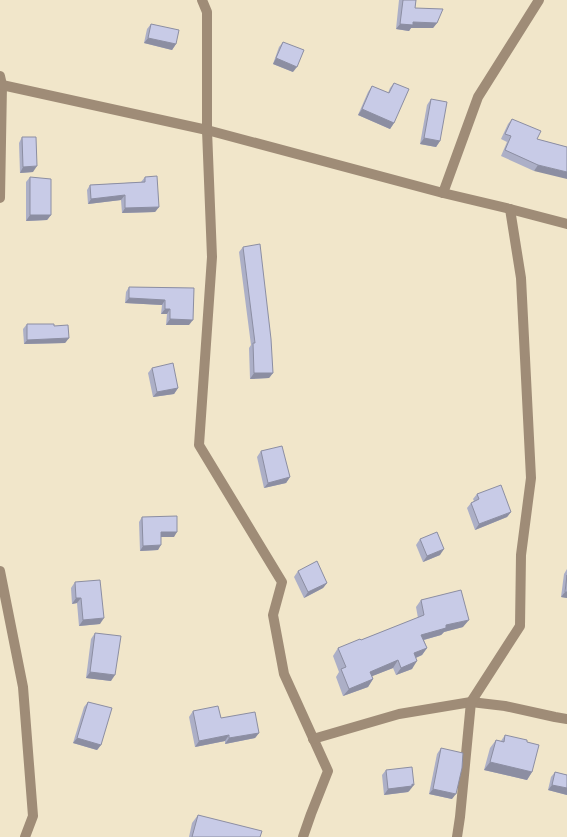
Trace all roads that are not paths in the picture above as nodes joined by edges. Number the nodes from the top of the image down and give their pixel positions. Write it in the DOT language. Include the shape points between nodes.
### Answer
graph roads {
  1 [pos="202,0"];
  2 [pos="539,0"];
  3 [pos="1,81"];
  4 [pos="208,130"];
  5 [pos="443,193"];
  6 [pos="0,198"];
  7 [pos="510,209"];
  8 [pos="567,224"];
  9 [pos="0,571"];
  10 [pos="471,702"];
  11 [pos="567,718"];
  12 [pos="313,739"];
  13 [pos="25,837"];
  14 [pos="303,837"];
  15 [pos="457,837"];
  1 -- 4 [label="street" via="207,12"];
  2 -- 5 [label="street" via="478,97"];
  3 -- 4 [label="street"];
  3 -- 6 [label="street"];
  4 -- 5 [label="street"];
  4 -- 12 [label="street" via="212,257 199,445 282,582 274,615 284,674"];
  5 -- 7 [label="street"];
  7 -- 8 [label="street"];
  7 -- 10 [label="street" via="521,278 531,478 521,555 520,626"];
  9 -- 13 [label="street" via="24,687 33,816"];
  10 -- 11 [label="street"];
  10 -- 12 [label="street" via="399,714"];
  10 -- 15 [label="street"];
  12 -- 14 [label="street" via="328,771"];
}
